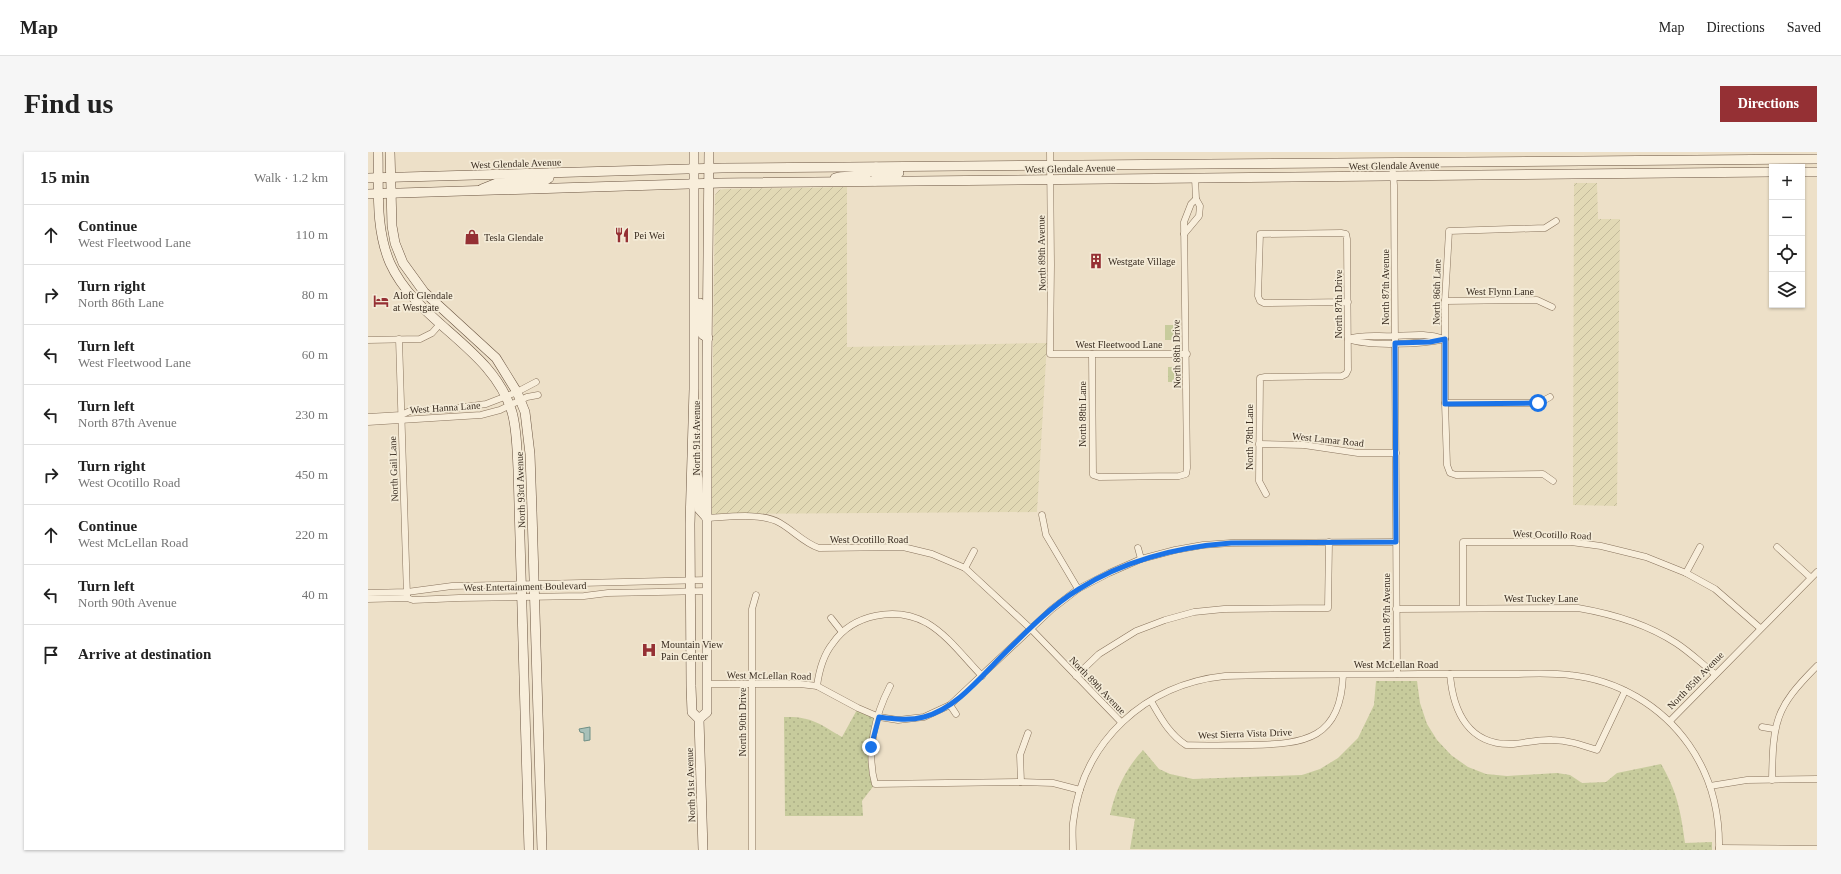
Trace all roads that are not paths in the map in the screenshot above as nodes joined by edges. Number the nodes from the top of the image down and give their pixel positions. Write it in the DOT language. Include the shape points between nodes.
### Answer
graph roads {
  1 [pos="378,152"];
  2 [pos="390,152"];
  3 [pos="694,152"];
  4 [pos="709,152"];
  5 [pos="1050,152"];
  6 [pos="1739,156"];
  7 [pos="1817,159"];
  8 [pos="1392,163"];
  9 [pos="1195,165"];
  10 [pos="1050,166"];
  11 [pos="876,167"];
  12 [pos="931,167"];
  13 [pos="693,168"];
  14 [pos="710,168"];
  15 [pos="1739,172"];
  16 [pos="1769,172"];
  17 [pos="1805,172"];
  18 [pos="1817,172"];
  19 [pos="550,173"];
  20 [pos="1393,176"];
  21 [pos="368,178"];
  22 [pos="378,178"];
  23 [pos="391,178"];
  24 [pos="1195,178"];
  25 [pos="1050,179"];
  26 [pos="875,181"];
  27 [pos="823,182"];
  28 [pos="693,184"];
  29 [pos="710,184"];
  30 [pos="478,190"];
  31 [pos="379,193"];
  32 [pos="390,193"];
  33 [pos="368,194"];
  34 [pos="1196,200"];
  35 [pos="1189,211"];
  36 [pos="1199,216"];
  37 [pos="1556,221"];
  38 [pos="1184,234"];
  39 [pos="694,278"];
  40 [pos="1445,301"];
  41 [pos="1348,302"];
  42 [pos="1552,307"];
  43 [pos="440,324"];
  44 [pos="1423,334"];
  45 [pos="708,338"];
  46 [pos="399,339"];
  47 [pos="1348,339"];
  48 [pos="1395,339"];
  49 [pos="1445,339"];
  50 [pos="368,340"];
  51 [pos="1423,343"];
  52 [pos="1050,354"];
  53 [pos="1092,354"];
  54 [pos="1187,354"];
  55 [pos="1260,378"];
  56 [pos="536,382"];
  57 [pos="538,395"];
  58 [pos="519,396"];
  59 [pos="1550,397"];
  60 [pos="507,401"];
  61 [pos="1445,404"];
  62 [pos="368,417"];
  63 [pos="401,418"];
  64 [pos="368,422"];
  65 [pos="1259,444"];
  66 [pos="692,452"];
  67 [pos="1396,452"];
  68 [pos="1186,474"];
  69 [pos="1553,481"];
  70 [pos="1266,494"];
  71 [pos="1042,515"];
  72 [pos="707,518"];
  73 [pos="1329,542"];
  74 [pos="1396,542"];
  75 [pos="1700,547"];
  76 [pos="1777,547"];
  77 [pos="1138,548"];
  78 [pos="974,551"];
  79 [pos="1142,559"];
  80 [pos="965,568"];
  81 [pos="1817,572"];
  82 [pos="1686,573"];
  83 [pos="1810,578"];
  84 [pos="690,580"];
  85 [pos="707,580"];
  86 [pos="522,585"];
  87 [pos="534,585"];
  88 [pos="1078,589"];
  89 [pos="690,591"];
  90 [pos="707,591"];
  91 [pos="368,594"];
  92 [pos="407,595"];
  93 [pos="756,595"];
  94 [pos="522,597"];
  95 [pos="535,597"];
  96 [pos="368,599"];
  97 [pos="1396,608"];
  98 [pos="1463,608"];
  99 [pos="831,618"];
  100 [pos="1760,628"];
  101 [pos="1030,629"];
  102 [pos="842,632"];
  103 [pos="1817,666"];
  104 [pos="1397,674"];
  105 [pos="1450,674"];
  106 [pos="1715,674"];
  107 [pos="1343,675"];
  108 [pos="982,676"];
  109 [pos="1076,676"];
  110 [pos="707,684"];
  111 [pos="752,684"];
  112 [pos="817,686"];
  113 [pos="890,686"];
  114 [pos="1625,691"];
  115 [pos="1151,701"];
  116 [pos="950,705"];
  117 [pos="956,714"];
  118 [pos="879,717"];
  119 [pos="699,719"];
  120 [pos="1670,721"];
  121 [pos="1121,722"];
  122 [pos="1762,727"];
  123 [pos="1774,729"];
  124 [pos="1028,733"];
  125 [pos="1817,779"];
  126 [pos="1772,780"];
  127 [pos="1021,782"];
  128 [pos="1710,786"];
  129 [pos="1080,790"];
  130 [pos="1719,849"];
  131 [pos="1817,849"];
  132 [pos="529,850"];
  133 [pos="542,850"];
  134 [pos="703,850"];
  135 [pos="752,850"];
  136 [pos="1073,850"];
  1 -- 22 [label="main road, North 93rd Avenue"];
  2 -- 23 [label="main road, North 93rd Avenue"];
  3 -- 13 [label="main road, North 91st Avenue"];
  4 -- 14 [label="main road, North 91st Avenue"];
  5 -- 10 [label="street, North 89th Avenue"];
  6 -- 7 [label="main road, West Glendale Avenue"];
  6 -- 8 [label="main road, West Glendale Avenue"];
  6 -- 15 [label="main road"];
  8 -- 9 [label="main road, West Glendale Avenue"];
  8 -- 20 [label="street, North 87th Avenue"];
  9 -- 10 [label="main road, West Glendale Avenue"];
  9 -- 24 [label="main road"];
  10 -- 12 [label="main road, West Glendale Avenue"];
  10 -- 25 [label="street, North 89th Avenue"];
  11 -- 12 [label="main road, West Glendale Avenue"];
  11 -- 14 [label="main road, West Glendale Avenue"];
  11 -- 27 [label="main road" via="867,174 845,175"];
  12 -- 26 [label="main road" via="930,172 879,174"];
  13 -- 14 [label="main road, West Glendale Avenue"];
  13 -- 19 [label="main road, West Glendale Avenue"];
  13 -- 28 [label="main road, North 91st Avenue"];
  14 -- 29 [label="main road, North 91st Avenue"];
  15 -- 16 [label="main road, West Glendale Avenue"];
  15 -- 20 [label="main road, West Glendale Avenue"];
  17 -- 18 [label="main road"];
  19 -- 23 [label="main road, West Glendale Avenue"];
  19 -- 30 [label="main road" via="546,180 497,182"];
  20 -- 24 [label="main road, West Glendale Avenue"];
  20 -- 48 [label="street, North 87th Avenue"];
  21 -- 22 [label="main road, West Glendale Avenue"];
  22 -- 23 [label="main road, West Glendale Avenue"];
  22 -- 31 [label="main road, North 93rd Avenue"];
  23 -- 32 [label="main road, North 93rd Avenue"];
  24 -- 25 [label="main road, West Glendale Avenue"];
  24 -- 34 [label="street"];
  25 -- 26 [label="main road, West Glendale Avenue"];
  25 -- 52 [label="street, North 89th Avenue"];
  26 -- 27 [label="main road, West Glendale Avenue"];
  27 -- 29 [label="main road, West Glendale Avenue"];
  28 -- 29 [label="main road, West Glendale Avenue"];
  28 -- 30 [label="main road, West Glendale Avenue"];
  28 -- 39 [label="main road, North 91st Avenue"];
  29 -- 45 [label="main road, North 91st Avenue"];
  30 -- 32 [label="main road, West Glendale Avenue"];
  31 -- 32 [label="main road, West Glendale Avenue"];
  31 -- 33 [label="main road, West Glendale Avenue"];
  31 -- 43 [label="main road, North 93rd Avenue" via="380,226 390,262 410,295"];
  32 -- 58 [label="main road, North 93rd Avenue" via="395,243 409,273 424,292 496,358"];
  34 -- 35 [label="street, North 88th Drive" via="1191,204"];
  34 -- 36 [label="street" via="1200,206"];
  35 -- 36 [label="street"];
  35 -- 38 [label="street, North 88th Drive" via="1184,222"];
  36 -- 38 [label="street"];
  37 -- 40 [label="street, North 86th Lane" via="1545,228 1449,231"];
  38 -- 54 [label="street, North 88th Drive"];
  39 -- 45 [label="main road" via="700,296 701,332"];
  39 -- 66 [label="main road, North 91st Avenue"];
  40 -- 42 [label="street, West Flynn Lane" via="1537,300"];
  40 -- 49 [label="street, North 86th Lane"];
  41 -- 41 [label="street, North 87th Drive" via="1346,234 1260,234 1260,301"];
  41 -- 47 [label="street, North 87th Drive"];
  43 -- 46 [label="street" via="424,337"];
  43 -- 60 [label="main road, North 93rd Avenue" via="488,370"];
  44 -- 48 [label="street"];
  44 -- 49 [label="street"];
  44 -- 51 [label="street"];
  45 -- 72 [label="main road, North 91st Avenue"];
  46 -- 50 [label="street"];
  46 -- 63 [label="street, North Gail Lane"];
  47 -- 48 [label="street" via="1358,343"];
  47 -- 55 [label="street, North 87th Drive" via="1346,374 1342,376"];
  48 -- 51 [label="street"];
  48 -- 67 [label="street, North 87th Avenue"];
  49 -- 51 [label="street"];
  49 -- 61 [label="street, North 86th Lane"];
  52 -- 53 [label="street, West Fleetwood Lane"];
  53 -- 54 [label="street, West Fleetwood Lane"];
  53 -- 68 [label="street, North 88th Lane" via="1093,475 1099,477"];
  54 -- 68 [label="street, North 88th Drive"];
  55 -- 65 [label="street, North 78th Lane"];
  56 -- 58 [label="street"];
  57 -- 58 [label="street"];
  58 -- 60 [label="street, West Hanna Lane"];
  58 -- 60 [label="street, West Hanna Lane"];
  58 -- 87 [label="main road, North 93rd Avenue" via="525,412 528,437"];
  59 -- 61 [label="street" via="1538,403"];
  60 -- 63 [label="street, West Hanna Lane" via="410,411"];
  60 -- 63 [label="street, West Hanna Lane" via="481,415"];
  60 -- 86 [label="main road, North 93rd Avenue" via="516,439"];
  61 -- 69 [label="street, North 86th Lane" via="1447,465 1450,473 1543,474"];
  62 -- 63 [label="street, West Hanna Lane"];
  63 -- 64 [label="street, West Hanna Lane"];
  63 -- 92 [label="street, North Gail Lane"];
  65 -- 67 [label="street, West Lamar Road" via="1304,445 1358,453"];
  65 -- 70 [label="street, North 78th Lane" via="1259,481"];
  66 -- 72 [label="main road" via="697,470 698,509"];
  66 -- 84 [label="main road, North 91st Avenue"];
  67 -- 74 [label="street, North 87th Avenue"];
  71 -- 88 [label="street" via="1046,535"];
  72 -- 80 [label="street, West Ocotillo Road" via="764,517 780,523 819,548 903,547 932,554"];
  72 -- 85 [label="main road, North 91st Avenue"];
  73 -- 74 [label="street"];
  73 -- 79 [label="street" via="1203,545"];
  73 -- 109 [label="street" via="1328,608 1224,609 1187,614 1136,631 1099,654"];
  74 -- 97 [label="street, North 87th Avenue"];
  75 -- 82 [label="street"];
  76 -- 83 [label="street"];
  77 -- 79 [label="street"];
  78 -- 80 [label="street"];
  79 -- 88 [label="street"];
  80 -- 101 [label="street, West Ocotillo Road"];
  81 -- 83 [label="street, North 85th Avenue"];
  82 -- 98 [label="street, West Ocotillo Road" via="1646,557 1586,543 1463,542"];
  82 -- 100 [label="street, West Ocotillo Road" via="1715,589"];
  83 -- 100 [label="street, North 85th Avenue"];
  84 -- 85 [label="street, West Entertainment Boulevard"];
  84 -- 87 [label="street, West Entertainment Boulevard"];
  84 -- 89 [label="main road, North 91st Avenue"];
  85 -- 90 [label="main road, North 91st Avenue"];
  86 -- 87 [label="street, West Entertainment Boulevard"];
  86 -- 92 [label="street, West Entertainment Boulevard" via="452,586"];
  86 -- 94 [label="main road, North 93rd Avenue"];
  87 -- 95 [label="main road, North 93rd Avenue"];
  88 -- 101 [label="street"];
  89 -- 90 [label="street, West Entertainment Boulevard"];
  89 -- 95 [label="street, West Entertainment Boulevard"];
  89 -- 119 [label="main road, North 91st Avenue" via="692,712"];
  90 -- 110 [label="main road, North 91st Avenue"];
  91 -- 92 [label="street, West Entertainment Boulevard"];
  92 -- 94 [label="street, West Entertainment Boulevard" via="413,600"];
  92 -- 96 [label="street, West Entertainment Boulevard"];
  93 -- 111 [label="street, North 90th Drive" via="752,609"];
  94 -- 95 [label="street, West Entertainment Boulevard"];
  94 -- 132 [label="main road, North 93rd Avenue"];
  95 -- 133 [label="main road, North 93rd Avenue"];
  97 -- 98 [label="street, West Tuckey Lane"];
  97 -- 104 [label="street, North 87th Avenue"];
  98 -- 106 [label="street, West Tuckey Lane" via="1578,608 1604,612 1637,623 1676,643"];
  99 -- 102 [label="street"];
  100 -- 106 [label="street, North 85th Avenue"];
  101 -- 108 [label="street, West McLellan Road"];
  101 -- 109 [label="street, North 89th Avenue"];
  102 -- 108 [label="street" via="857,622 879,615 905,615 938,631"];
  102 -- 112 [label="street" via="832,643 825,658"];
  103 -- 123 [label="street" via="1788,698"];
  104 -- 105 [label="street, West McLellan Road"];
  104 -- 107 [label="street, West McLellan Road"];
  105 -- 114 [label="street, West McLellan Road" via="1569,675 1596,680"];
  105 -- 114 [label="street" via="1454,702 1460,717 1475,734 1490,742 1512,744 1551,739 1571,741 1597,750"];
  106 -- 120 [label="street, North 85th Avenue"];
  107 -- 115 [label="street, West McLellan Road" via="1207,678 1176,688"];
  107 -- 115 [label="street, West Sierra Vista Drive" via="1341,698 1332,719 1308,738 1286,744 1186,745 1168,729"];
  108 -- 116 [label="street, West McLellan Road"];
  109 -- 121 [label="street, North 89th Avenue"];
  110 -- 111 [label="street, West McLellan Road"];
  110 -- 119 [label="main road, North 91st Avenue" via="707,712"];
  111 -- 112 [label="street, West McLellan Road"];
  111 -- 135 [label="street, North 90th Drive"];
  112 -- 118 [label="street, West McLellan Road"];
  113 -- 118 [label="street"];
  114 -- 120 [label="street, West McLellan Road"];
  115 -- 121 [label="street, West McLellan Road"];
  116 -- 117 [label="street"];
  116 -- 118 [label="street, West McLellan Road" via="924,716 898,720"];
  118 -- 127 [label="street" via="871,747 871,772 875,784"];
  119 -- 134 [label="main road, North 91st Avenue"];
  120 -- 128 [label="street, North 85th Avenue" via="1695,753"];
  121 -- 129 [label="street, North 89th Avenue" via="1101,747"];
  122 -- 123 [label="street"];
  123 -- 126 [label="street"];
  124 -- 127 [label="street" via="1020,755"];
  125 -- 126 [label="street"];
  126 -- 128 [label="street" via="1739,780"];
  127 -- 129 [label="street" via="1053,783"];
  128 -- 130 [label="street, North 85th Avenue" via="1716,813"];
  129 -- 136 [label="street, North 89th Avenue" via="1073,823"];
  130 -- 131 [label="street"];
}
